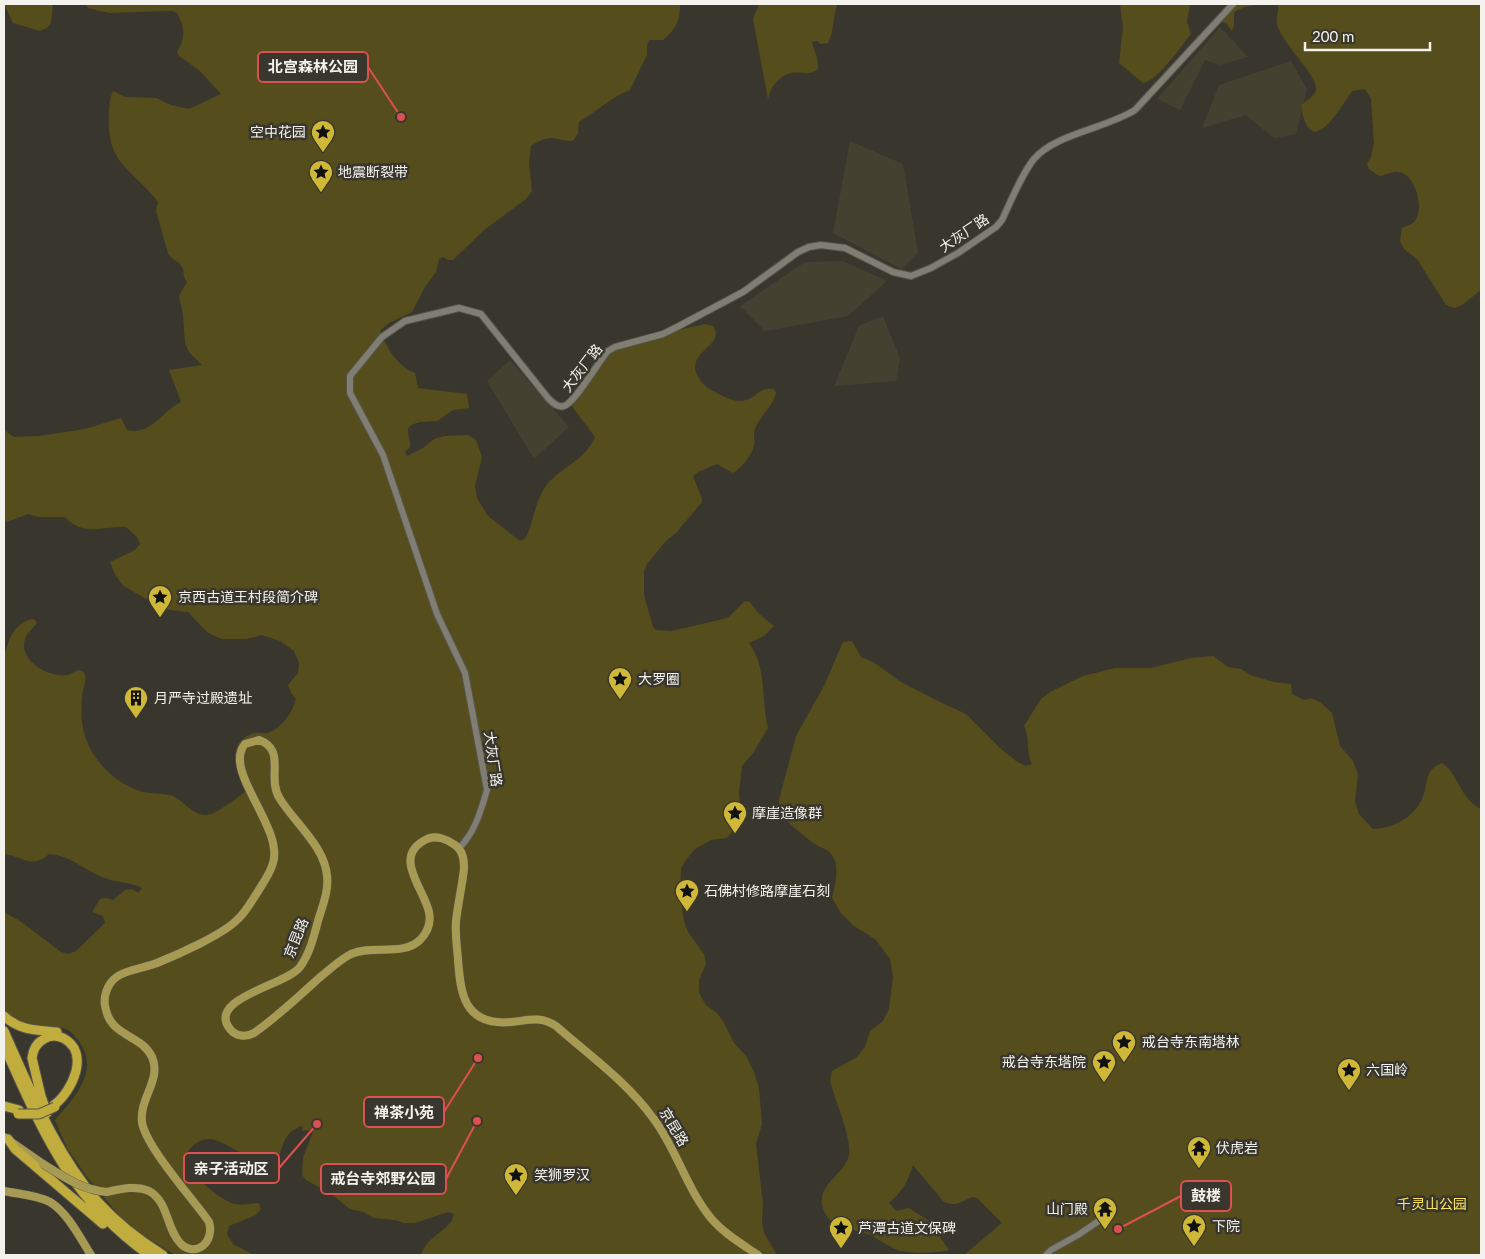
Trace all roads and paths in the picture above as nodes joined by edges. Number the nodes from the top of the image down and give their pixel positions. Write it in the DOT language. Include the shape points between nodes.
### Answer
graph roads {
  1 [pos="1232,4"];
  2 [pos="459,848"];
  3 [pos="4,1016"];
  4 [pos="4,1031"];
  5 [pos="4,1046"];
  6 [pos="54,1106"];
  7 [pos="4,1108"];
  8 [pos="6,1138"];
  9 [pos="60,1146"];
  10 [pos="4,1191"];
  11 [pos="1106,1216"];
  12 [pos="91,1255"];
  13 [pos="143,1255"];
  14 [pos="149,1255"];
  15 [pos="162,1255"];
  16 [pos="758,1255"];
  17 [pos="1046,1255"];
  1 -- 2 [label="street, 大灰厂路" via="1135,110 1038,154 996,227 958,254 918,274 911,276 893,272 845,248 809,247 743,292 680,326 615,347 566,406 553,403 548,398 481,314 459,308 405,321 382,337 350,376 350,393 383,456 437,614 465,673 487,790 471,834"];
  2 -- 8 [label="main road, 京昆路, bridge" via="436,837 419,844 412,853 412,873 426,903 430,921 418,941 407,948 352,953 254,1034 234,1033 226,1020 230,1006 288,977 303,963 314,936 327,883 320,854 277,794 272,749 258,740 245,744 240,753 241,768 274,844 274,861 267,877 243,913 230,926 165,960 118,976 110,985 104,1002 112,1024 143,1045 151,1056 155,1071 142,1110 143,1127 152,1145 209,1222 210,1237 200,1248 186,1247 176,1237 162,1203 149,1192 134,1188 107,1192 84,1188"];
  2 -- 16 [label="main road, 京昆路" via="464,861 456,935 461,988 468,1006 477,1015 495,1022 534,1018 556,1026 642,1103 660,1128 711,1218"];
  3 -- 6 [label="highway" via="24,1029 60,1032 78,1049 80,1066 76,1082 68,1097"];
  4 -- 9 [label="highway" via="45,1122"];
  5 -- 14 [label="highway" via="39,1125 64,1168 90,1203 130,1242"];
  6 -- 7 [label="highway, bridge" via="39,1114"];
  6 -- 9 [label="highway" via="68,1090 76,1067 70,1044 54,1036 38,1043 32,1058 40,1096"];
  8 -- 13 [label="highway" via="15,1149"];
  9 -- 15 [label="highway" via="97,1201 136,1238"];
  10 -- 12 [label="main road" via="50,1202 63,1214"];
  11 -- 17 [label="street"];
}
